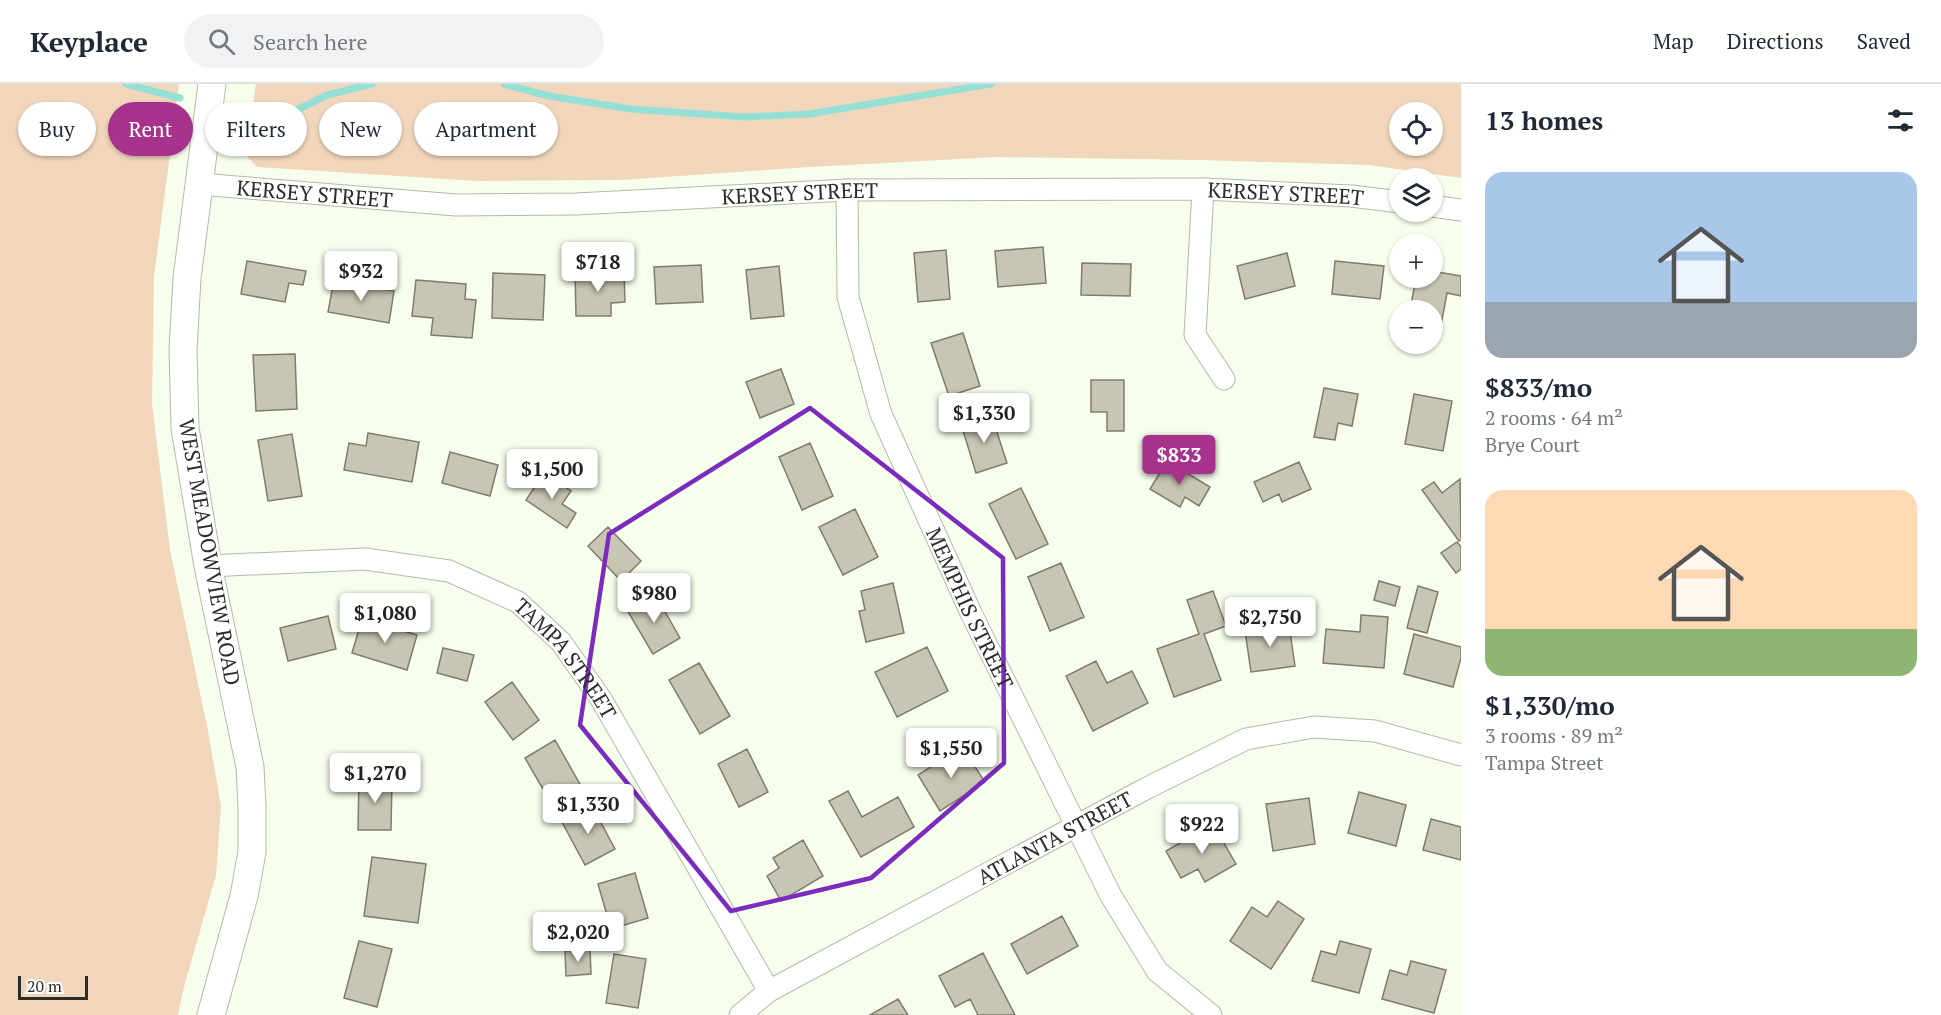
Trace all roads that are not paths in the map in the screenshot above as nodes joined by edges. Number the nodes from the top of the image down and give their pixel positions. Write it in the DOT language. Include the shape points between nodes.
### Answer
graph roads {
  1 [pos="212,84"];
  2 [pos="199,184"];
  3 [pos="1203,189"];
  4 [pos="847,190"];
  5 [pos="1389,201"];
  6 [pos="1443,208"];
  7 [pos="1461,210"];
  8 [pos="1224,379"];
  9 [pos="208,566"];
  10 [pos="1461,755"];
  11 [pos="1076,826"];
  12 [pos="769,991"];
  13 [pos="211,1015"];
  14 [pos="740,1015"];
  15 [pos="1211,1015"];
  1 -- 2 [label="street, WEST MEADOWVIEW ROAD"];
  2 -- 4 [label="street, KERSEY STREET" via="456,205 576,204"];
  2 -- 9 [label="street, WEST MEADOWVIEW ROAD" via="187,278 184,417"];
  3 -- 4 [label="street, KERSEY STREET"];
  3 -- 5 [label="street, KERSEY STREET"];
  3 -- 8 [label="street" via="1195,335"];
  4 -- 11 [label="street, MEMPHIS STREET" via="848,297 881,414 971,613"];
  6 -- 7 [label="street"];
  9 -- 12 [label="street, TAMPA STREET" via="365,559 449,571 518,602 561,642 601,699"];
  9 -- 13 [label="street, WEST MEADOWVIEW ROAD" via="250,767 252,807 252,852 244,896"];
  10 -- 11 [label="street, ATLANTA STREET" via="1375,731 1314,726 1246,739"];
  11 -- 12 [label="street, ATLANTA STREET"];
  11 -- 15 [label="street, MEMPHIS STREET" via="1111,896 1157,971"];
  12 -- 14 [label="street, ATLANTA STREET"];
}
